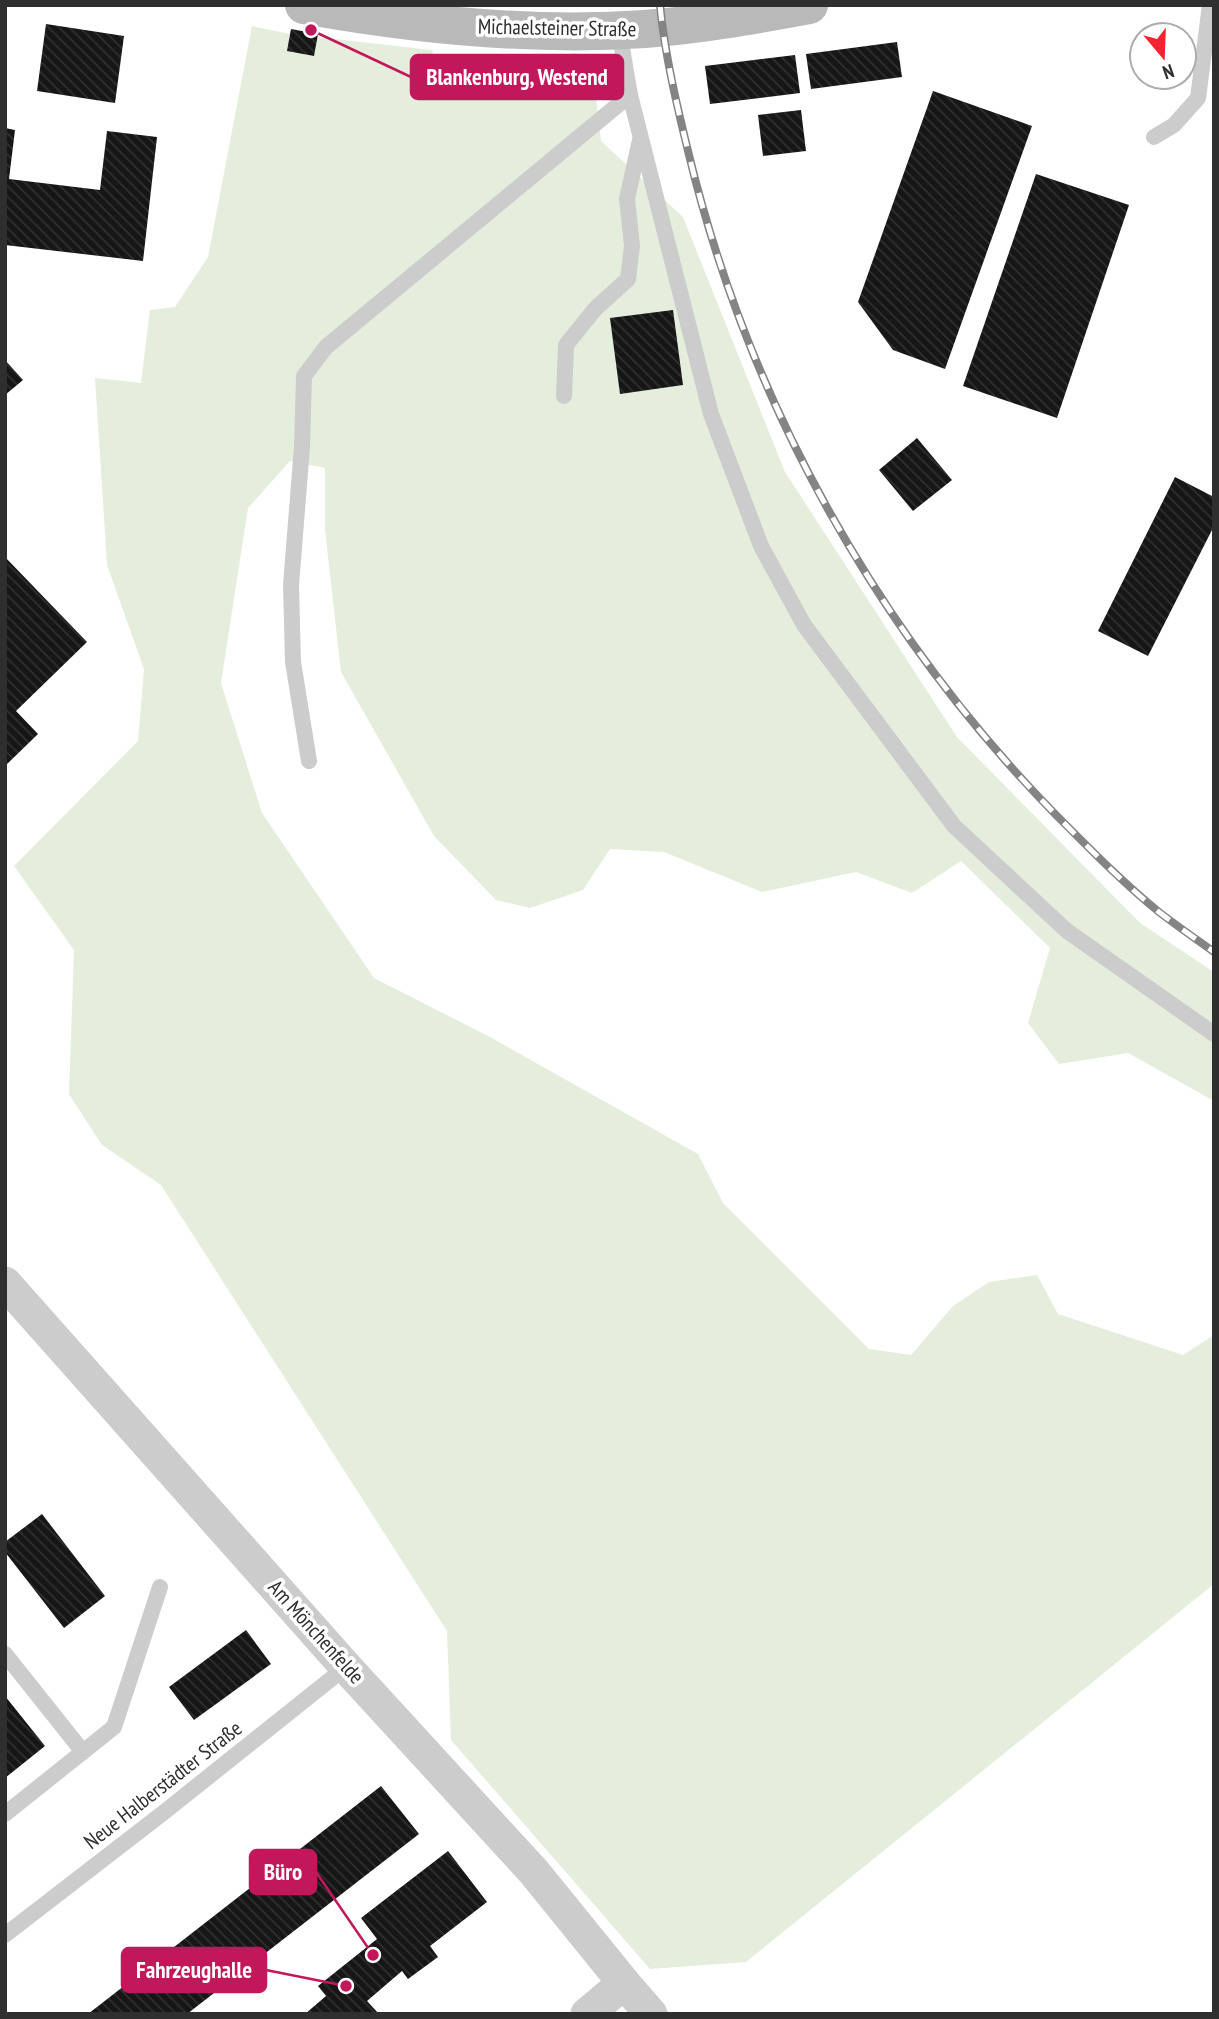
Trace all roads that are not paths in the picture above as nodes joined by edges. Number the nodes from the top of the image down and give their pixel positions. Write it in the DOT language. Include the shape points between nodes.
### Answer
graph roads {
  1 [pos="304,5"];
  2 [pos="809,5"];
  3 [pos="1210,5"];
  4 [pos="619,30"];
  5 [pos="630,95"];
  6 [pos="641,137"];
  7 [pos="1154,137"];
  8 [pos="564,396"];
  9 [pos="309,761"];
  10 [pos="1214,1034"];
  11 [pos="5,1283"];
  12 [pos="160,1587"];
  13 [pos="5,1654"];
  14 [pos="346,1667"];
  15 [pos="83,1752"];
  16 [pos="5,1814"];
  17 [pos="5,1935"];
  18 [pos="624,1983"];
  19 [pos="587,2014"];
  20 [pos="651,2014"];
  1 -- 4 [label="street, Michaelsteiner Straße" via="424,23"];
  2 -- 4 [label="street, Michaelsteiner Straße" via="691,25"];
  3 -- 7 [label="lane" via="1198,98 1174,125"];
  4 -- 5 [label="lane"];
  5 -- 6 [label="lane"];
  5 -- 9 [label="lane" via="326,347 304,376 291,585 293,662"];
  6 -- 8 [label="lane" via="627,199 632,246 628,279 594,309 566,345"];
  6 -- 10 [label="lane" via="711,414 761,546 804,625 954,826 1067,931"];
  11 -- 14 [label="street, Am Mönchenfelde"];
  12 -- 15 [label="lane" via="114,1727"];
  13 -- 15 [label="lane"];
  14 -- 17 [label="lane, Neue Halberstädter Straße"];
  14 -- 18 [label="street, Am Mönchenfelde" via="534,1872"];
  15 -- 16 [label="lane"];
  18 -- 19 [label="street"];
  18 -- 20 [label="street, Am Mönchenfelde"];
}
